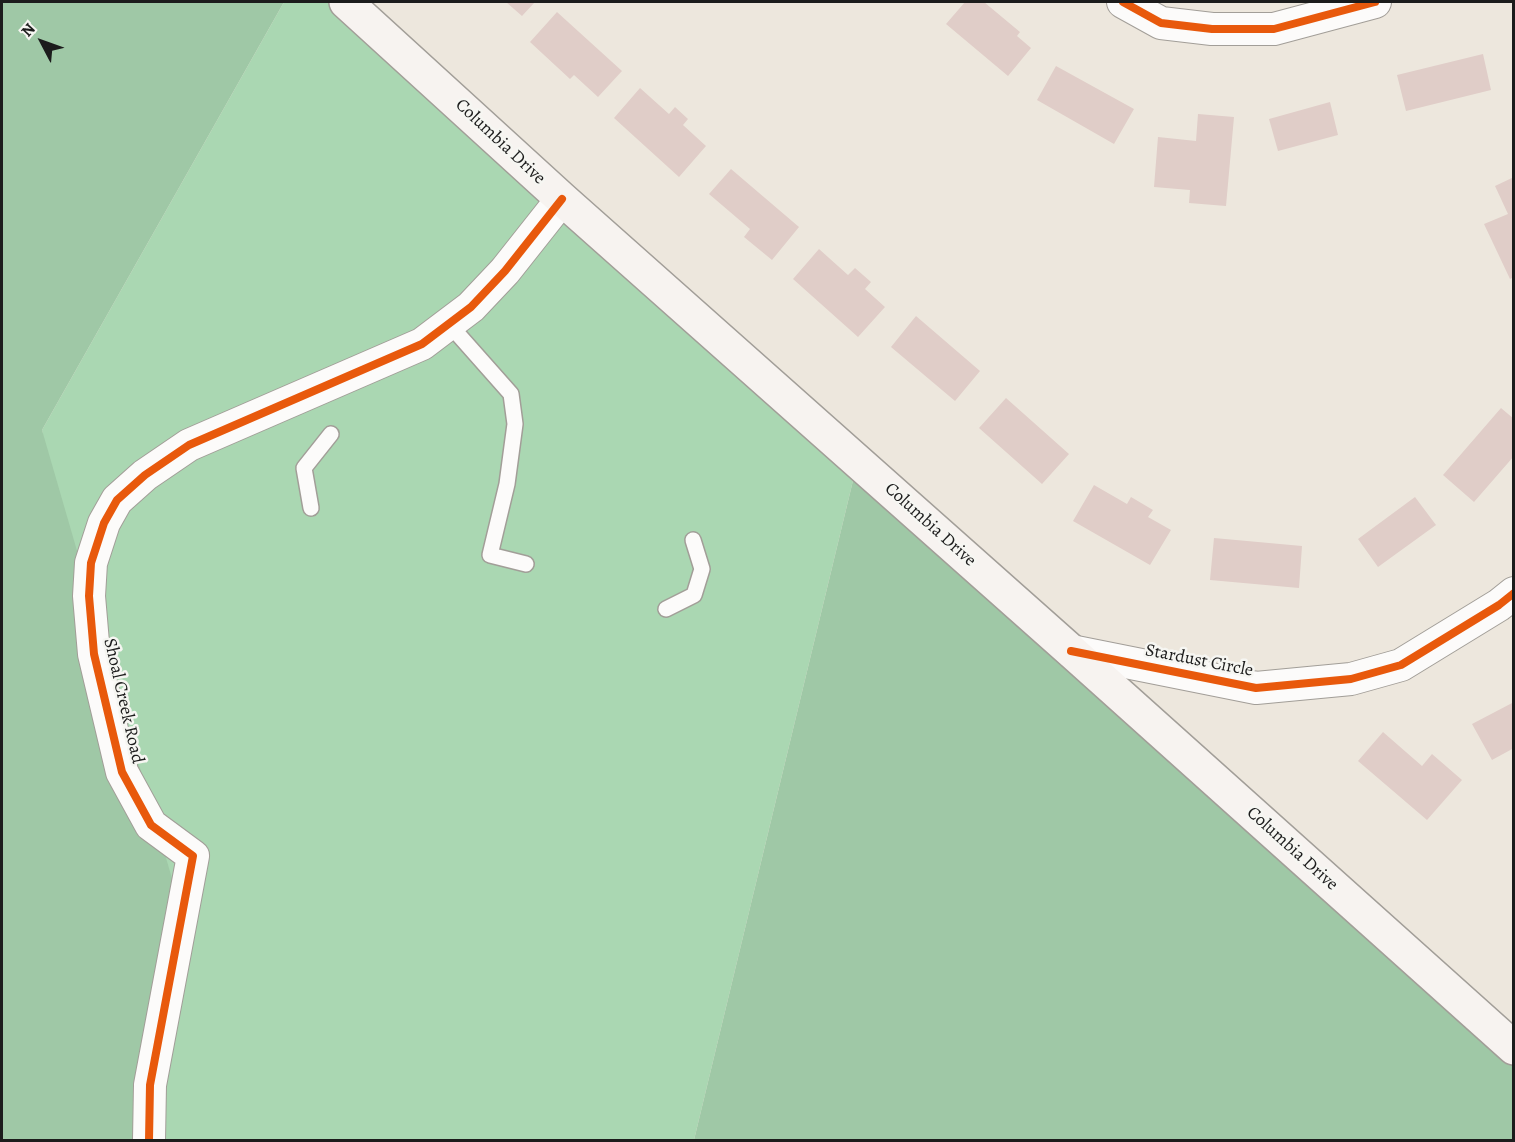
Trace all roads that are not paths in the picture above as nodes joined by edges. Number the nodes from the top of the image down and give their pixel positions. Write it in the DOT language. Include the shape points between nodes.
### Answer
graph roads {
  1 [pos="346,2"];
  2 [pos="1123,2"];
  3 [pos="1375,2"];
  4 [pos="562,199"];
  5 [pos="449,324"];
  6 [pos="331,434"];
  7 [pos="311,508"];
  8 [pos="693,540"];
  9 [pos="526,564"];
  10 [pos="1514,592"];
  11 [pos="666,609"];
  12 [pos="1071,651"];
  13 [pos="1514,1048"];
  14 [pos="149,1140"];
  1 -- 4 [label="main road, Columbia Drive"];
  2 -- 3 [label="street" via="1161,23 1212,29 1274,29"];
  4 -- 5 [label="street, Shoal Creek Road" via="505,271"];
  4 -- 12 [label="main road, Columbia Drive"];
  5 -- 9 [label="lane" via="511,394 515,424 507,484 490,555"];
  5 -- 14 [label="street, Shoal Creek Road" via="422,344 189,445 117,500 104,523 91,563 89,596 94,654 122,772 151,825 201,858 163,1008 150,1085"];
  6 -- 7 [label="lane" via="304,468"];
  8 -- 11 [label="lane" via="702,569 694,595"];
  10 -- 12 [label="street, Stardust Circle" via="1401,665 1351,679 1256,688"];
  12 -- 13 [label="main road, Columbia Drive"];
}
